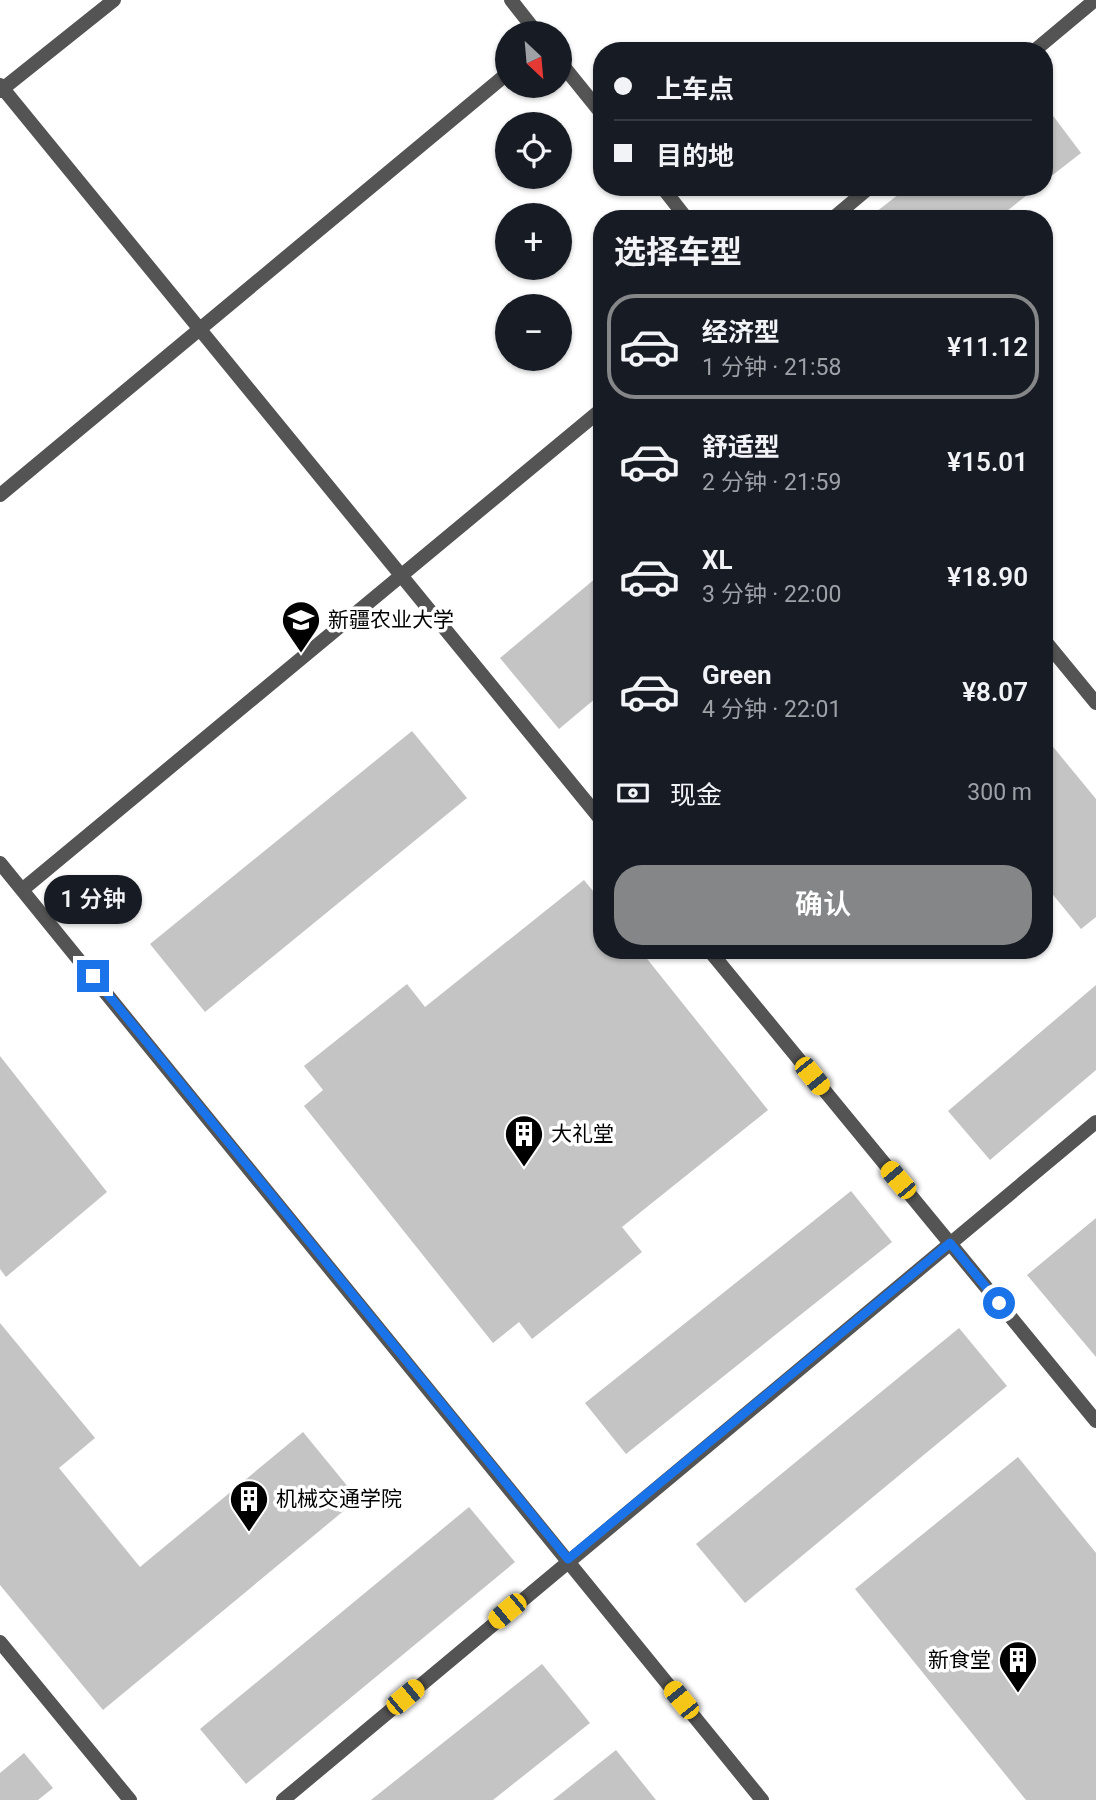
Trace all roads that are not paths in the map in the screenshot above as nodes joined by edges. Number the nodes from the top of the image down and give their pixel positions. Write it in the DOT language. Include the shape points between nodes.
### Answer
graph roads {
  1 [pos="114,0"];
  2 [pos="510,0"];
  3 [pos="1094,0"];
  4 [pos="527,21"];
  5 [pos="1045,42"];
  6 [pos="572,77"];
  7 [pos="495,84"];
  8 [pos="1,88"];
  9 [pos="593,103"];
  10 [pos="669,196"];
  11 [pos="859,196"];
  12 [pos="680,210"];
  13 [pos="843,210"];
  14 [pos="199,330"];
  15 [pos="593,416"];
  16 [pos="0,495"];
  17 [pos="400,576"];
  18 [pos="1053,651"];
  19 [pos="1096,703"];
  20 [pos="593,810"];
  21 [pos="0,863"];
  22 [pos="22,890"];
  23 [pos="716,959"];
  24 [pos="1096,1122"];
  25 [pos="950,1243"];
  26 [pos="1096,1421"];
  27 [pos="568,1559"];
  28 [pos="0,1642"];
  29 [pos="130,1800"];
  30 [pos="283,1800"];
  31 [pos="762,1800"];
  1 -- 8 [label="street"];
  2 -- 4 [label="street"];
  3 -- 5 [label="street"];
  6 -- 9 [label="street"];
  7 -- 14 [label="street"];
  8 -- 14 [label="street"];
  10 -- 12 [label="street"];
  11 -- 13 [label="street"];
  14 -- 16 [label="street"];
  14 -- 17 [label="street"];
  15 -- 17 [label="street"];
  17 -- 20 [label="street"];
  17 -- 22 [label="street"];
  18 -- 19 [label="street"];
  21 -- 22 [label="street"];
  22 -- 27 [label="street"];
  23 -- 25 [label="street"];
  24 -- 25 [label="street"];
  25 -- 26 [label="street"];
  25 -- 27 [label="street"];
  27 -- 30 [label="street"];
  27 -- 31 [label="street"];
  28 -- 29 [label="street"];
}
